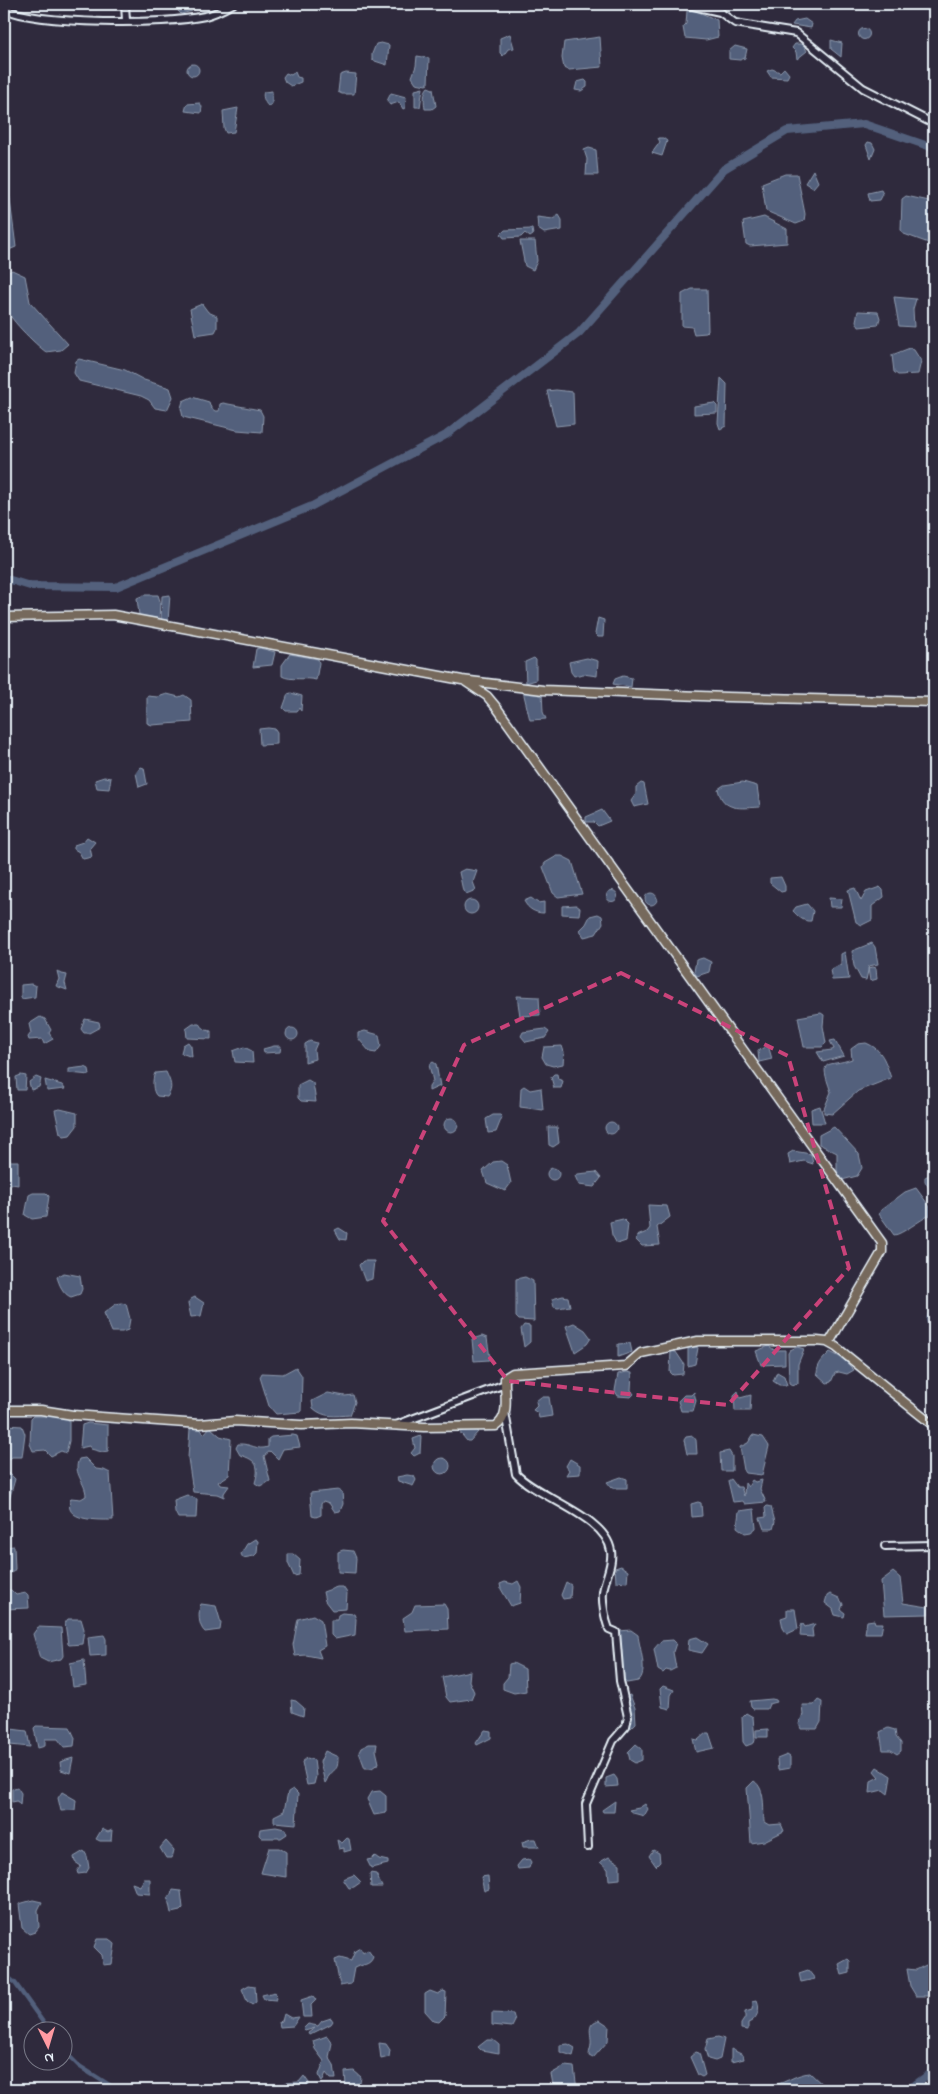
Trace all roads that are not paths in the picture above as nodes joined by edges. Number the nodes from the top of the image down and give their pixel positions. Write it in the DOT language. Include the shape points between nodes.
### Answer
graph roads {
  1 [pos="125,4"];
  2 [pos="233,4"];
  3 [pos="684,4"];
  4 [pos="4,9"];
  5 [pos="126,21"];
  6 [pos="934,124"];
  7 [pos="4,617"];
  8 [pos="462,680"];
  9 [pos="934,702"];
  10 [pos="829,1343"];
  11 [pos="505,1384"];
  12 [pos="4,1410"];
  13 [pos="505,1412"];
  14 [pos="396,1425"];
  15 [pos="934,1426"];
  16 [pos="934,1545"];
  17 [pos="885,1546"];
  18 [pos="588,1847"];
  1 -- 5 [label="street"];
  2 -- 5 [label="street" via="206,16"];
  3 -- 6 [label="street" via="720,12 735,23 796,33 863,88"];
  4 -- 5 [label="street" via="82,22"];
  7 -- 8 [label="main road" via="113,616"];
  8 -- 9 [label="main road" via="543,690"];
  8 -- 10 [label="main road" via="487,696 497,708 882,1243 882,1252"];
  10 -- 11 [label="main road" via="698,1341 641,1352 626,1366 513,1373 505,1378"];
  10 -- 15 [label="main road"];
  11 -- 13 [label="main road"];
  11 -- 14 [label="street"];
  12 -- 14 [label="main road" via="41,1410 183,1424 235,1421"];
  13 -- 14 [label="main road" via="502,1422 496,1426"];
  13 -- 18 [label="street" via="516,1474 537,1491 565,1504 609,1541 611,1567 603,1592 604,1604 608,1629 616,1632 620,1681 628,1717 626,1726 613,1741 586,1804"];
  16 -- 17 [label="street"];
}
